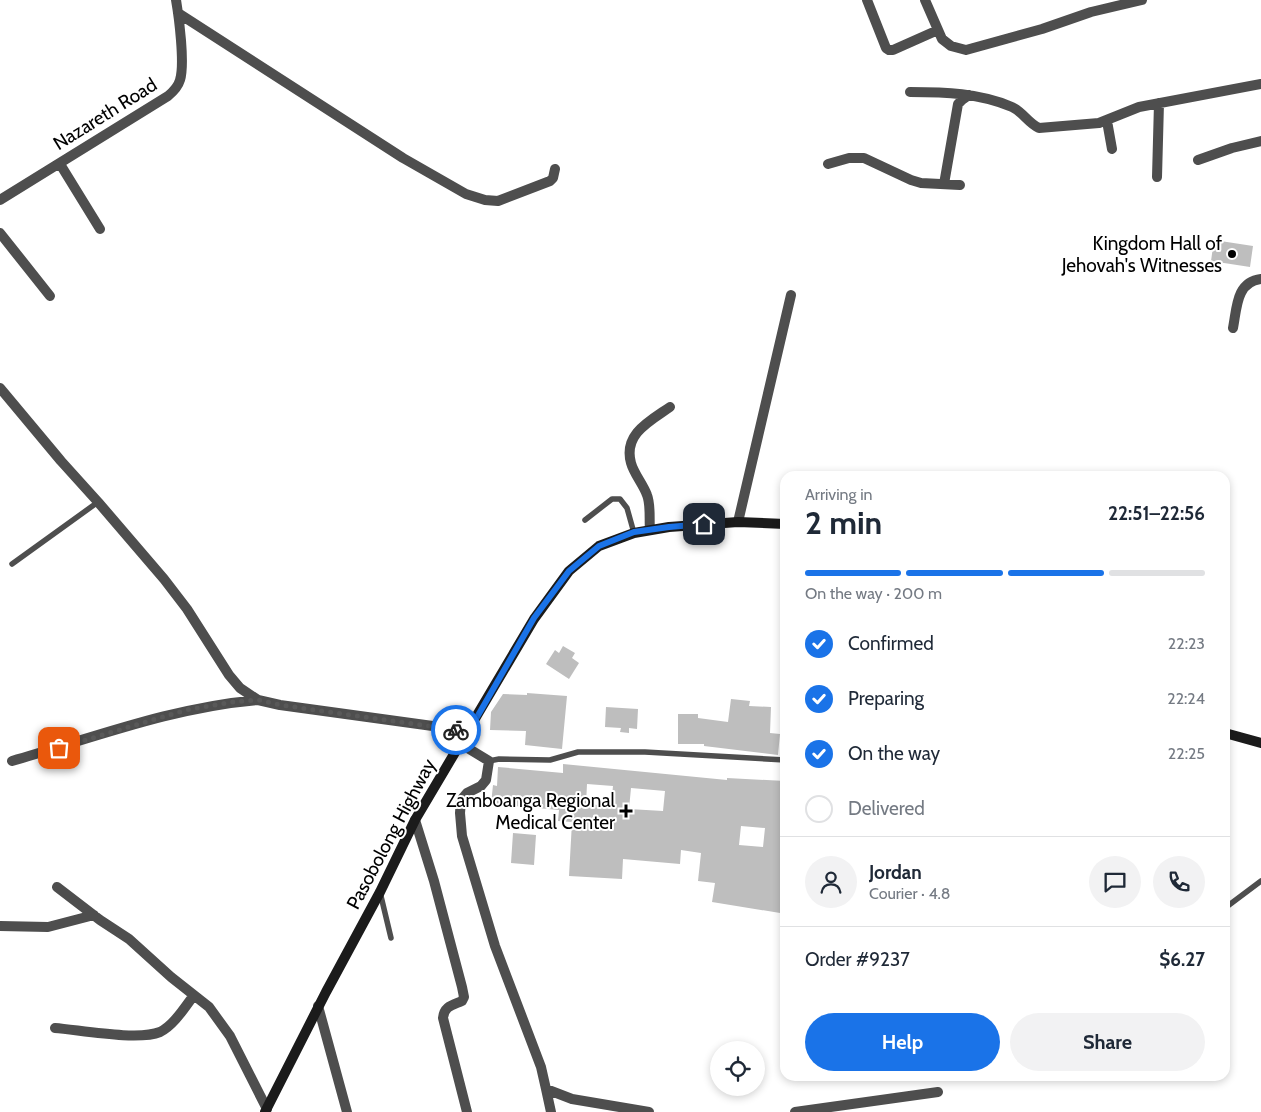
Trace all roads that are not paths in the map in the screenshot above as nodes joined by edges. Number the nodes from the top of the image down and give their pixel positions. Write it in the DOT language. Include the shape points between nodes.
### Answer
graph roads {
  1 [pos="176,0"];
  2 [pos="867,0"];
  3 [pos="925,0"];
  4 [pos="1142,0"];
  5 [pos="178,13"];
  6 [pos="938,30"];
  7 [pos="1261,84"];
  8 [pos="910,92"];
  9 [pos="969,95"];
  10 [pos="1160,103"];
  11 [pos="1107,121"];
  12 [pos="1261,141"];
  13 [pos="1112,149"];
  14 [pos="1198,160"];
  15 [pos="60,164"];
  16 [pos="828,164"];
  17 [pos="554,170"];
  18 [pos="1157,177"];
  19 [pos="944,184"];
  20 [pos="960,185"];
  21 [pos="0,200"];
  22 [pos="100,229"];
  23 [pos="0,233"];
  24 [pos="1261,279"];
  25 [pos="790,295"];
  26 [pos="50,296"];
  27 [pos="1233,328"];
  28 [pos="0,388"];
  29 [pos="670,407"];
  30 [pos="98,502"];
  31 [pos="585,520"];
  32 [pos="738,522"];
  33 [pos="780,524"];
  34 [pos="650,530"];
  35 [pos="634,532"];
  36 [pos="12,564"];
  37 [pos="258,700"];
  38 [pos="469,731"];
  39 [pos="1230,734"];
  40 [pos="1261,743"];
  41 [pos="461,744"];
  42 [pos="780,760"];
  43 [pos="489,761"];
  44 [pos="12,762"];
  45 [pos="416,820"];
  46 [pos="1261,881"];
  47 [pos="57,887"];
  48 [pos="380,892"];
  49 [pos="1230,904"];
  50 [pos="94,915"];
  51 [pos="0,926"];
  52 [pos="391,938"];
  53 [pos="194,995"];
  54 [pos="318,1006"];
  55 [pos="55,1028"];
  56 [pos="546,1089"];
  57 [pos="938,1092"];
  58 [pos="266,1110"];
  59 [pos="347,1112"];
  60 [pos="467,1112"];
  61 [pos="551,1112"];
  62 [pos="649,1112"];
  63 [pos="795,1112"];
  1 -- 5 [label="street, Nazareth Road"];
  2 -- 6 [label="street" via="889,50"];
  3 -- 6 [label="street"];
  4 -- 6 [label="street" via="966,50 951,46 942,39"];
  5 -- 15 [label="street, Nazareth Road" via="182,66 177,88"];
  5 -- 17 [label="street" via="396,153 466,194 498,201 550,181"];
  7 -- 10 [label="street"];
  8 -- 9 [label="street"];
  9 -- 11 [label="street" via="1012,107 1039,128"];
  9 -- 19 [label="street" via="958,104"];
  10 -- 11 [label="street" via="1139,107"];
  10 -- 18 [label="street"];
  11 -- 13 [label="street"];
  12 -- 14 [label="street"];
  15 -- 21 [label="street, Nazareth Road"];
  15 -- 22 [label="street"];
  16 -- 19 [label="street" via="864,158 911,180"];
  19 -- 20 [label="street"];
  23 -- 26 [label="street"];
  24 -- 27 [label="street" via="1240,291"];
  25 -- 32 [label="street"];
  28 -- 30 [label="street"];
  29 -- 34 [label="street" via="640,428 630,449 631,463 648,496"];
  30 -- 36 [label="lane"];
  30 -- 37 [label="street" via="164,579 240,688"];
  31 -- 35 [label="lane" via="612,499 620,499 627,508"];
  32 -- 33 [label="street, Pasobolong Highway"];
  32 -- 34 [label="street, Pasobolong Highway"];
  34 -- 35 [label="street, Pasobolong Highway"];
  35 -- 38 [label="street, Pasobolong Highway" via="599,546 569,571 534,618"];
  37 -- 38 [label="street"];
  37 -- 44 [label="street" via="186,710"];
  38 -- 41 [label="street, Pasobolong Highway"];
  39 -- 40 [label="street"];
  41 -- 43 [label="street"];
  41 -- 45 [label="street, Pasobolong Highway"];
  42 -- 43 [label="lane" via="645,752 578,752 550,760"];
  43 -- 56 [label="street" via="482,786 461,800 462,836 495,946 541,1067"];
  45 -- 48 [label="street, Pasobolong Highway"];
  45 -- 60 [label="street" via="464,997 450,1005 443,1018"];
  46 -- 49 [label="lane"];
  47 -- 50 [label="street"];
  48 -- 52 [label="lane"];
  48 -- 54 [label="street, Pasobolong Highway"];
  50 -- 51 [label="street" via="48,927"];
  50 -- 53 [label="street" via="129,939"];
  53 -- 55 [label="street" via="170,1025 160,1032 123,1034"];
  53 -- 58 [label="street" via="209,1007 230,1036"];
  54 -- 58 [label="street, Pasobolong Highway"];
  54 -- 59 [label="street"];
  56 -- 61 [label="street"];
  56 -- 62 [label="street" via="580,1101"];
  57 -- 63 [label="street"];
}
